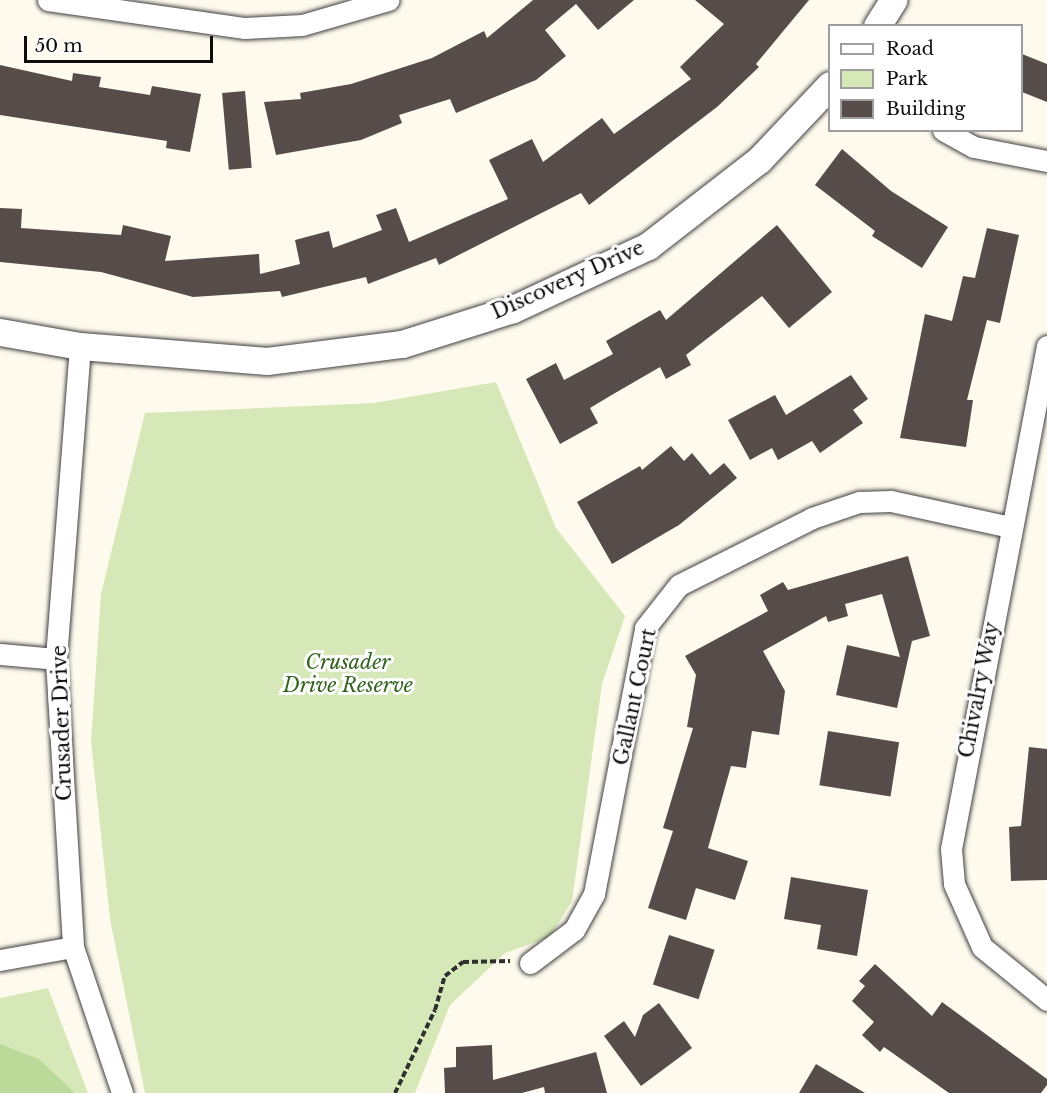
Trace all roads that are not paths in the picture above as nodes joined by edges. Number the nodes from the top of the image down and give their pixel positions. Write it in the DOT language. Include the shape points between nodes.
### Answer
graph roads {
  1 [pos="48,0"];
  2 [pos="388,0"];
  3 [pos="893,0"];
  4 [pos="878,24"];
  5 [pos="828,87"];
  6 [pos="947,132"];
  7 [pos="1047,161"];
  8 [pos="0,332"];
  9 [pos="80,346"];
  10 [pos="1047,346"];
  11 [pos="1010,527"];
  12 [pos="0,654"];
  13 [pos="56,659"];
  14 [pos="74,947"];
  15 [pos="0,960"];
  16 [pos="532,961"];
  17 [pos="1047,1000"];
  18 [pos="122,1093"];
  1 -- 2 [label="street" via="245,28 302,25"];
  3 -- 4 [label="street"];
  5 -- 9 [label="street, Discovery Drive" via="759,160 648,246 513,309 402,344 267,361"];
  6 -- 7 [label="street" via="974,147"];
  8 -- 9 [label="street, Discovery Drive"];
  9 -- 13 [label="street, Crusader Drive"];
  10 -- 11 [label="street, Chivalry Way"];
  11 -- 16 [label="street, Gallant Court" via="891,501 859,502 812,518 679,585 645,628 594,894 574,930"];
  11 -- 17 [label="street, Chivalry Way" via="952,861 964,916 982,947"];
  12 -- 13 [label="street"];
  13 -- 14 [label="street, Crusader Drive"];
  14 -- 15 [label="street"];
  14 -- 18 [label="street, Crusader Drive"];
}
